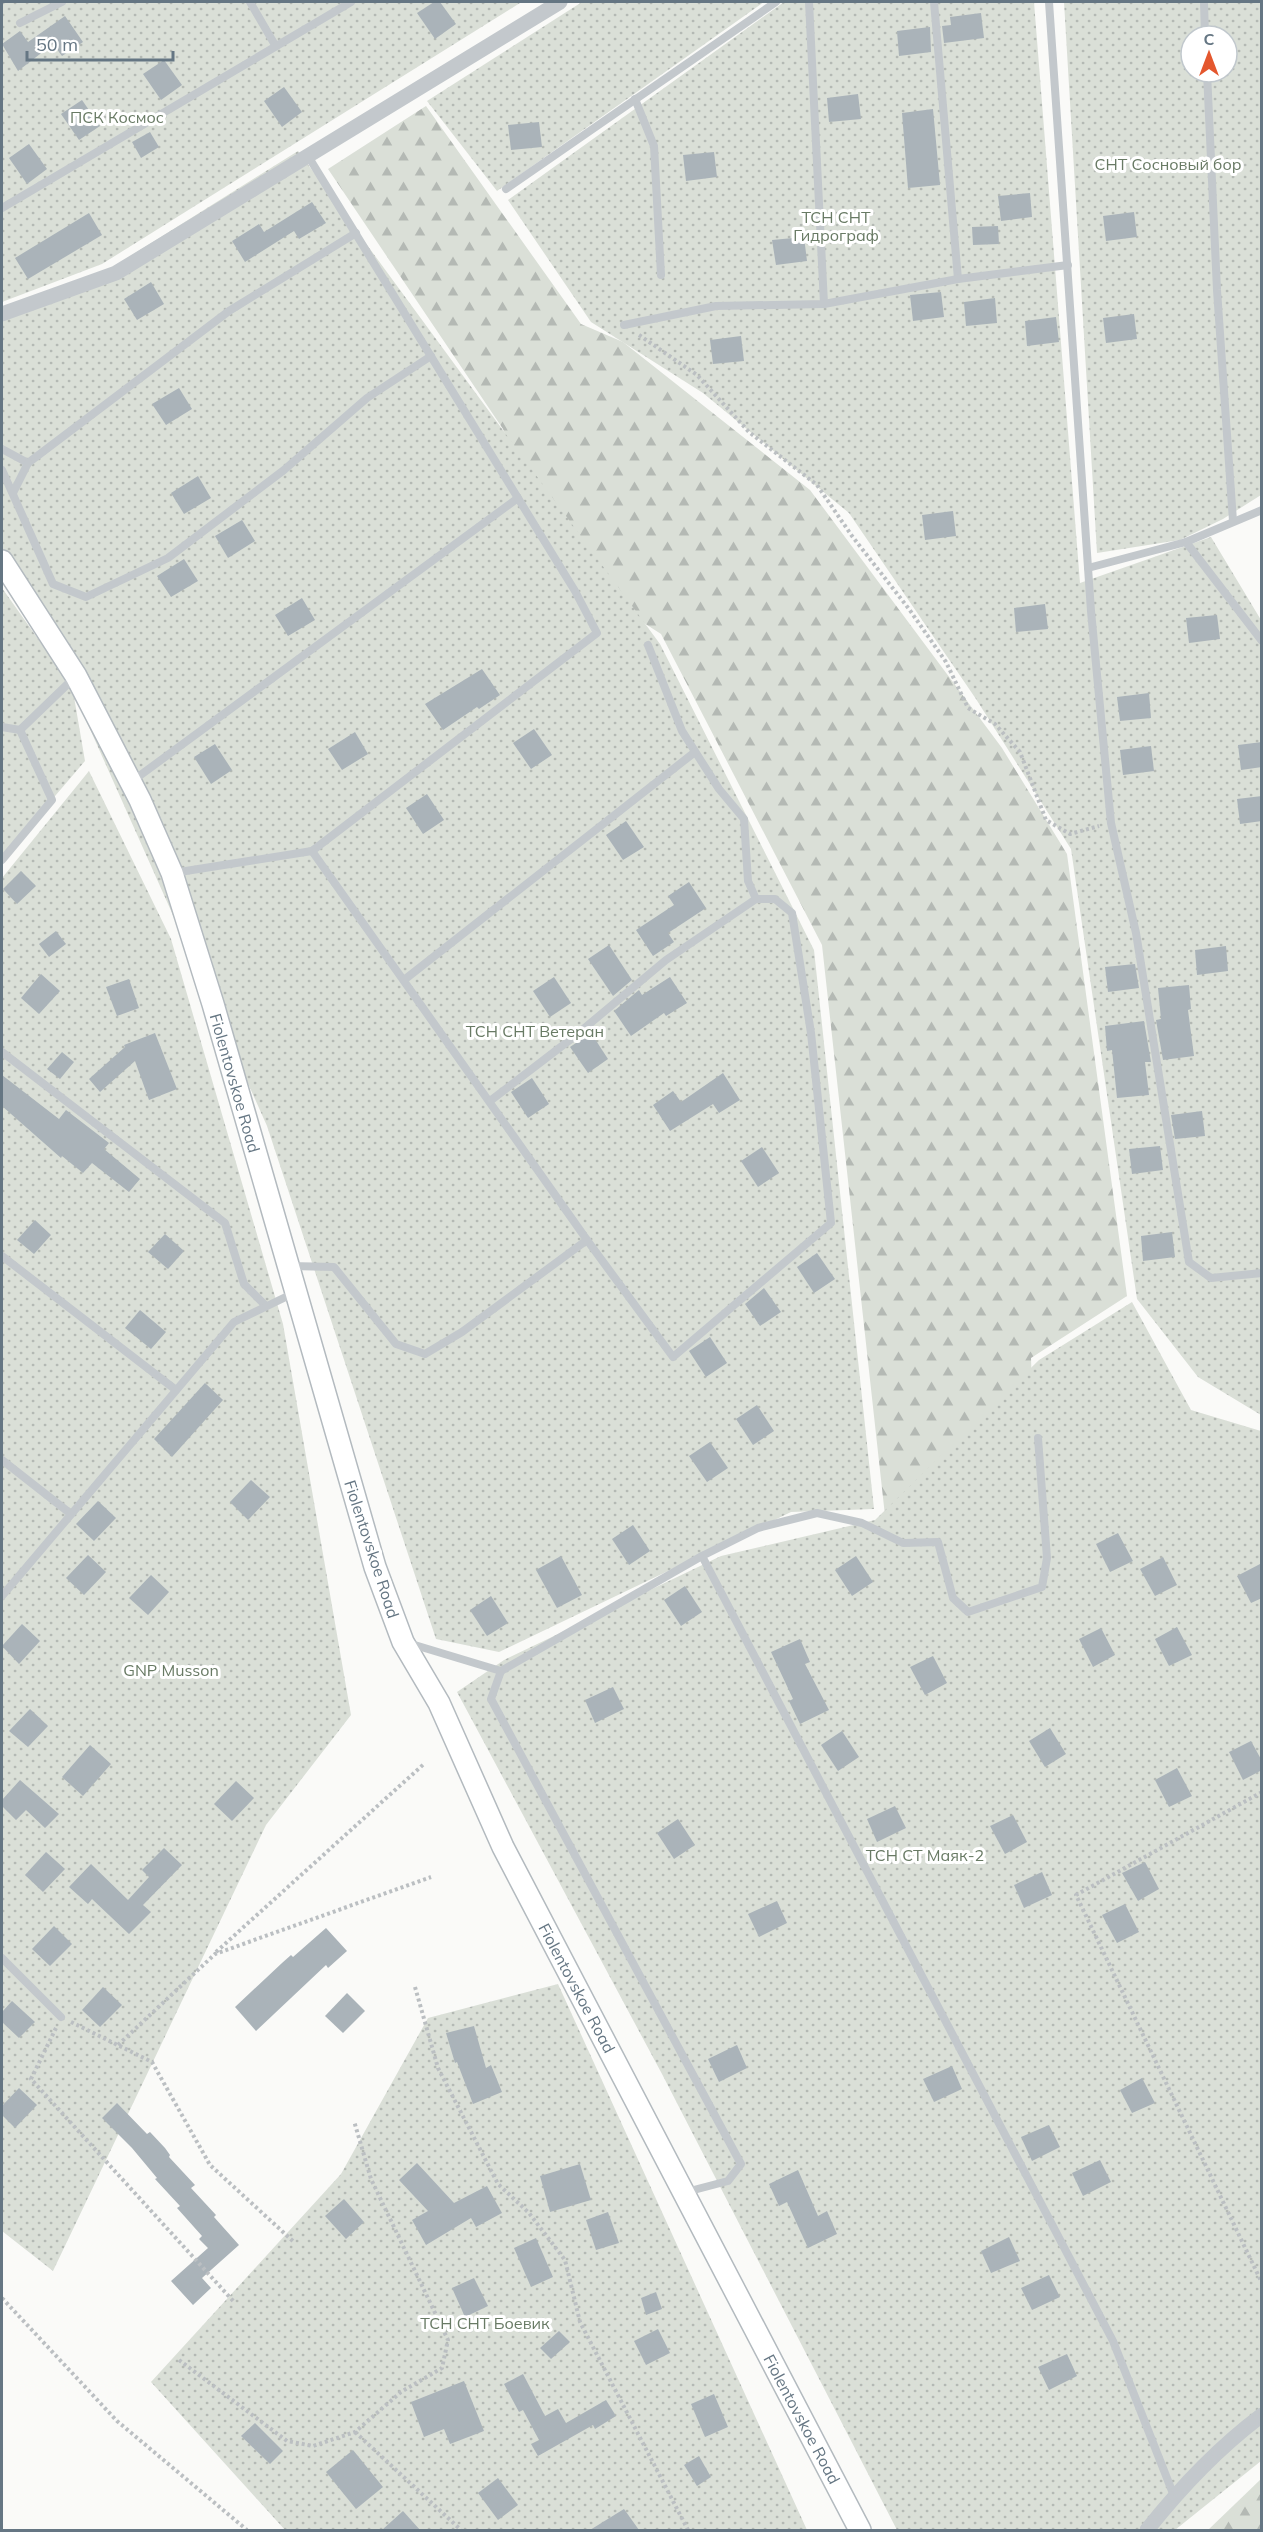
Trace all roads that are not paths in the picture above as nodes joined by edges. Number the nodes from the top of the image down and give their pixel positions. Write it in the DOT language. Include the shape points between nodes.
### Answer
graph roads {
  1 [pos="62,2"];
  2 [pos="250,2"];
  3 [pos="351,2"];
  4 [pos="560,2"];
  5 [pos="776,2"];
  6 [pos="809,2"];
  7 [pos="934,2"];
  8 [pos="1049,2"];
  9 [pos="1204,2"];
  10 [pos="20,24"];
  11 [pos="1205,24"];
  12 [pos="274,45"];
  13 [pos="1208,84"];
  14 [pos="635,99"];
  15 [pos="308,156"];
  16 [pos="506,189"];
  17 [pos="2,208"];
  18 [pos="356,234"];
  19 [pos="1068,266"];
  20 [pos="661,275"];
  21 [pos="958,279"];
  22 [pos="824,304"];
  23 [pos="2,314"];
  24 [pos="624,325"];
  25 [pos="431,356"];
  26 [pos="2,449"];
  27 [pos="28,463"];
  28 [pos="2,470"];
  29 [pos="13,493"];
  30 [pos="518,498"];
  31 [pos="1262,510"];
  32 [pos="1233,521"];
  33 [pos="1186,542"];
  34 [pos="2,561"];
  35 [pos="1088,568"];
  36 [pos="1262,641"];
  37 [pos="648,645"];
  38 [pos="76,676"];
  39 [pos="2,727"];
  40 [pos="20,730"];
  41 [pos="695,752"];
  42 [pos="130,783"];
  43 [pos="312,850"];
  44 [pos="2,860"];
  45 [pos="172,873"];
  46 [pos="756,899"];
  47 [pos="404,980"];
  48 [pos="2,1052"];
  49 [pos="490,1101"];
  50 [pos="587,1240"];
  51 [pos="2,1256"];
  52 [pos="287,1265"];
  53 [pos="1262,1274"];
  54 [pos="295,1292"];
  55 [pos="266,1306"];
  56 [pos="176,1390"];
  57 [pos="1038,1438"];
  58 [pos="2,1460"];
  59 [pos="71,1514"];
  60 [pos="702,1556"];
  61 [pos="2,1596"];
  62 [pos="404,1642"];
  63 [pos="501,1671"];
  64 [pos="2,1958"];
  65 [pos="61,2018"];
  66 [pos="684,2192"];
  67 [pos="1262,2415"];
  68 [pos="1174,2496"];
  69 [pos="861,2530"];
  70 [pos="1147,2530"];
  1 -- 10 [label="lane"];
  2 -- 12 [label="lane"];
  3 -- 12 [label="lane"];
  4 -- 15 [label="street"];
  5 -- 14 [label="lane"];
  6 -- 22 [label="lane"];
  7 -- 21 [label="lane"];
  8 -- 19 [label="lane"];
  9 -- 11 [label="lane"];
  12 -- 17 [label="lane"];
  13 -- 32 [label="lane"];
  14 -- 16 [label="lane"];
  14 -- 20 [label="lane" via="654,146"];
  15 -- 18 [label="lane"];
  15 -- 23 [label="street" via="116,273"];
  18 -- 25 [label="lane"];
  18 -- 27 [label="lane" via="229,311"];
  19 -- 21 [label="lane"];
  19 -- 35 [label="lane"];
  21 -- 22 [label="lane"];
  22 -- 24 [label="lane" via="716,306"];
  25 -- 29 [label="lane" via="367,398 284,470 168,558 87,597 53,584"];
  25 -- 30 [label="lane"];
  26 -- 27 [label="lane"];
  27 -- 29 [label="lane"];
  28 -- 29 [label="lane"];
  30 -- 42 [label="lane"];
  30 -- 43 [label="lane" via="597,633"];
  31 -- 32 [label="lane"];
  32 -- 33 [label="lane"];
  33 -- 35 [label="lane"];
  33 -- 36 [label="lane"];
  34 -- 38 [label="main road, Fiolentovskoe Road"];
  35 -- 53 [label="lane" via="1111,823 1136,933 1189,1262 1210,1278"];
  37 -- 41 [label="lane" via="682,731"];
  38 -- 40 [label="lane"];
  38 -- 42 [label="main road, Fiolentovskoe Road"];
  39 -- 40 [label="lane"];
  40 -- 44 [label="lane" via="52,800"];
  41 -- 46 [label="lane" via="744,819 748,881"];
  41 -- 47 [label="lane"];
  42 -- 45 [label="main road, Fiolentovskoe Road"];
  43 -- 45 [label="lane"];
  43 -- 47 [label="lane"];
  45 -- 52 [label="main road, Fiolentovskoe Road"];
  46 -- 49 [label="lane" via="666,960"];
  46 -- 50 [label="lane" via="775,899 792,913 794,921 811,1033 831,1223 673,1357"];
  47 -- 49 [label="lane"];
  48 -- 55 [label="lane" via="225,1223 244,1284"];
  49 -- 50 [label="lane"];
  50 -- 52 [label="lane" via="462,1332 425,1354 396,1344 334,1267"];
  51 -- 56 [label="lane"];
  52 -- 54 [label="main road, Fiolentovskoe Road"];
  54 -- 55 [label="lane"];
  54 -- 62 [label="main road, Fiolentovskoe Road" via="375,1568"];
  55 -- 56 [label="lane" via="234,1322"];
  56 -- 59 [label="lane"];
  57 -- 60 [label="lane" via="1047,1558 1042,1587 968,1612 953,1598 938,1542 903,1543 862,1523 817,1513 758,1528"];
  58 -- 59 [label="lane"];
  59 -- 61 [label="lane"];
  60 -- 63 [label="lane"];
  60 -- 68 [label="lane" via="1113,2341"];
  62 -- 63 [label="lane"];
  62 -- 66 [label="main road, Fiolentovskoe Road" via="439,1703 503,1847"];
  63 -- 66 [label="lane" via="491,1699 741,2163 728,2181"];
  64 -- 65 [label="lane"];
  66 -- 69 [label="main road, Fiolentovskoe Road"];
  67 -- 68 [label="street" via="1230,2439"];
  68 -- 70 [label="street"];
}
